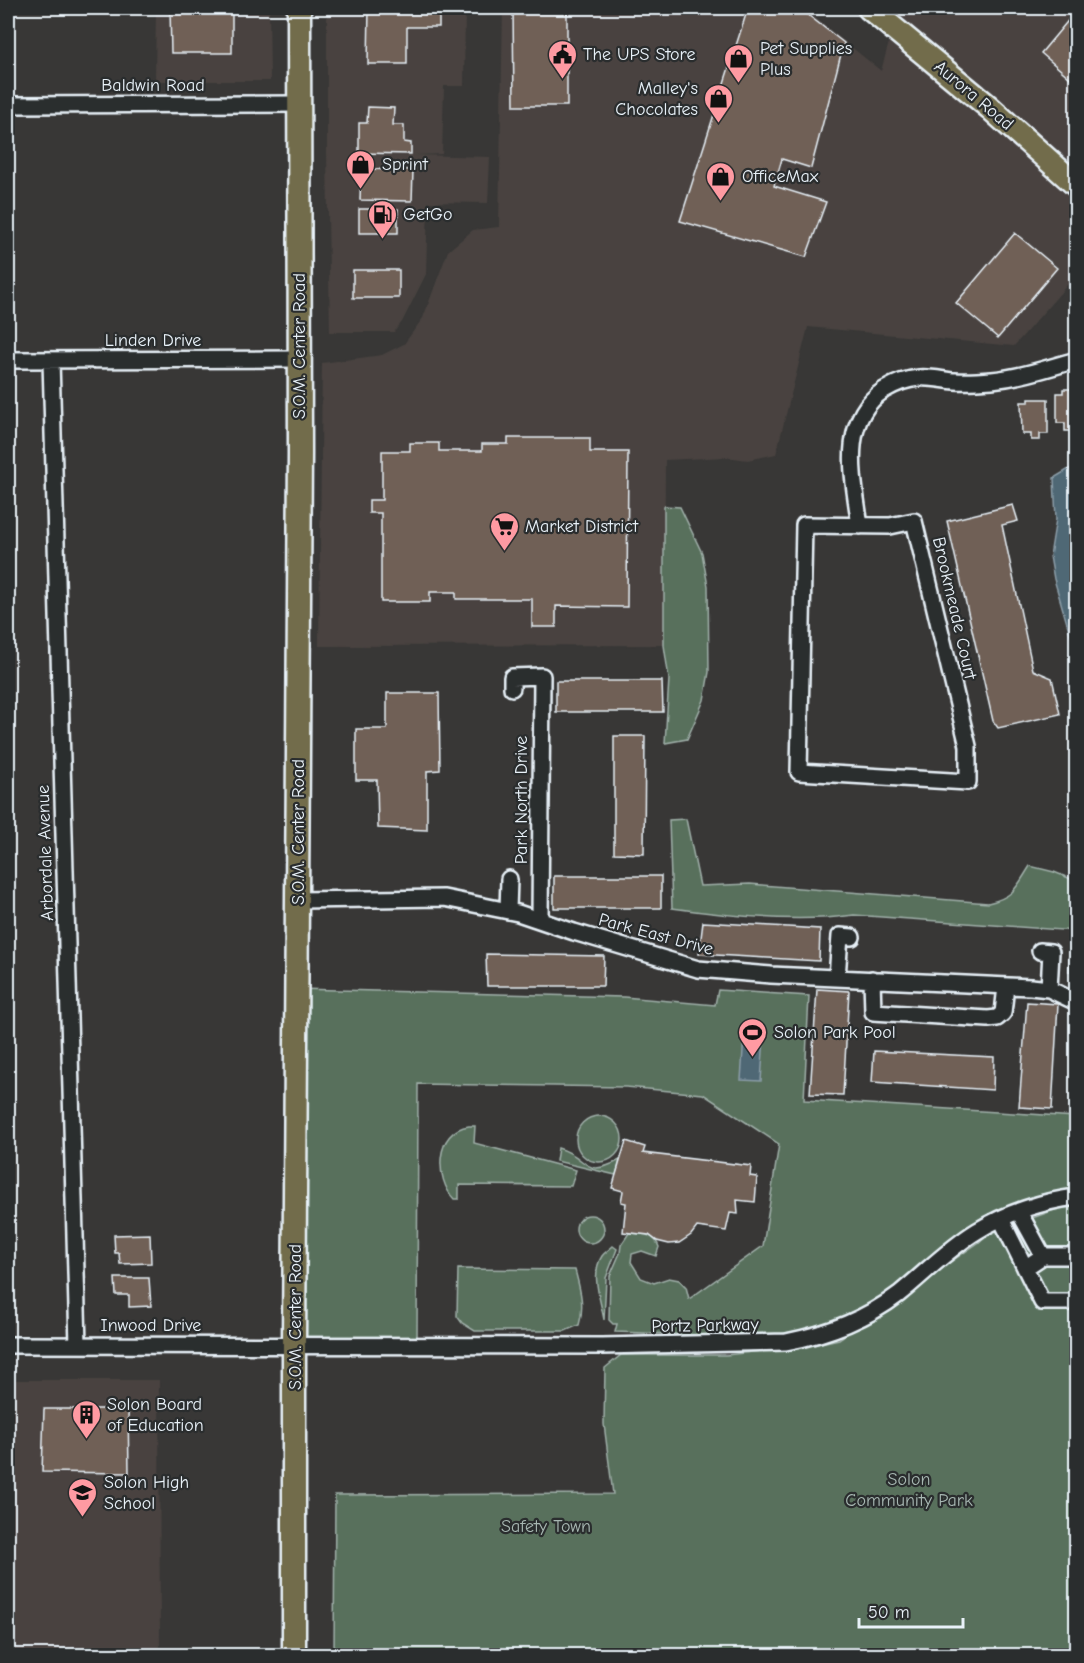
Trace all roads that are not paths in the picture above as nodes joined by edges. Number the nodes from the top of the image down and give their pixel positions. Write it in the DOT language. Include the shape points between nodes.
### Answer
graph roads {
  1 [pos="299,8"];
  2 [pos="869,8"];
  3 [pos="298,104"];
  4 [pos="8,105"];
  5 [pos="1077,185"];
  6 [pos="300,359"];
  7 [pos="8,360"];
  8 [pos="51,360"];
  9 [pos="1077,360"];
  10 [pos="860,526"];
  11 [pos="512,688"];
  12 [pos="509,879"];
  13 [pos="298,900"];
  14 [pos="508,910"];
  15 [pos="540,920"];
  16 [pos="852,937"];
  17 [pos="1040,951"];
  18 [pos="837,978"];
  19 [pos="872,979"];
  20 [pos="1006,986"];
  21 [pos="1048,988"];
  22 [pos="1077,1002"];
  23 [pos="1077,1197"];
  24 [pos="1019,1212"];
  25 [pos="1001,1219"];
  26 [pos="1043,1256"];
  27 [pos="1077,1256"];
  28 [pos="1025,1268"];
  29 [pos="1077,1302"];
  30 [pos="8,1345"];
  31 [pos="78,1345"];
  32 [pos="294,1345"];
  33 [pos="294,1656"];
  1 -- 3 [label="main road, S.O.M. Center Road"];
  2 -- 5 [label="main road, Aurora Road"];
  3 -- 4 [label="street, Baldwin Road"];
  3 -- 6 [label="main road, S.O.M. Center Road"];
  6 -- 8 [label="street, Linden Drive"];
  6 -- 13 [label="main road, S.O.M. Center Road"];
  7 -- 8 [label="street, Linden Drive"];
  8 -- 31 [label="street, Arbordale Avenue"];
  9 -- 10 [label="street" via="1019,377 955,381 918,378 881,393 863,412 853,441"];
  10 -- 10 [label="street, Brookmeade Court" via="914,521 968,746 968,783 799,772 804,525"];
  11 -- 15 [label="street, Park North Drive" via="512,677 542,676"];
  12 -- 14 [label="street"];
  13 -- 14 [label="street, Park East Drive" via="444,898"];
  13 -- 32 [label="main road, S.O.M. Center Road"];
  14 -- 15 [label="street, Park East Drive"];
  15 -- 18 [label="street, Park East Drive" via="698,969"];
  16 -- 18 [label="street" via="840,936"];
  17 -- 21 [label="street" via="1052,952"];
  18 -- 19 [label="street, Park East Drive"];
  19 -- 20 [label="street, Park East Drive"];
  19 -- 20 [label="street" via="873,1012 988,1019 1003,1013"];
  20 -- 21 [label="street, Park East Drive"];
  21 -- 22 [label="street, Park East Drive"];
  23 -- 24 [label="street, Portz Parkway" via="1057,1199"];
  24 -- 25 [label="street, Portz Parkway"];
  24 -- 26 [label="street"];
  25 -- 28 [label="street"];
  25 -- 32 [label="street, Portz Parkway" via="978,1230 870,1313 841,1328 786,1342"];
  26 -- 27 [label="street"];
  26 -- 28 [label="street"];
  28 -- 29 [label="street" via="1042,1302"];
  30 -- 31 [label="street, Inwood Drive"];
  31 -- 32 [label="street, Inwood Drive"];
  32 -- 33 [label="main road, S.O.M. Center Road"];
}
